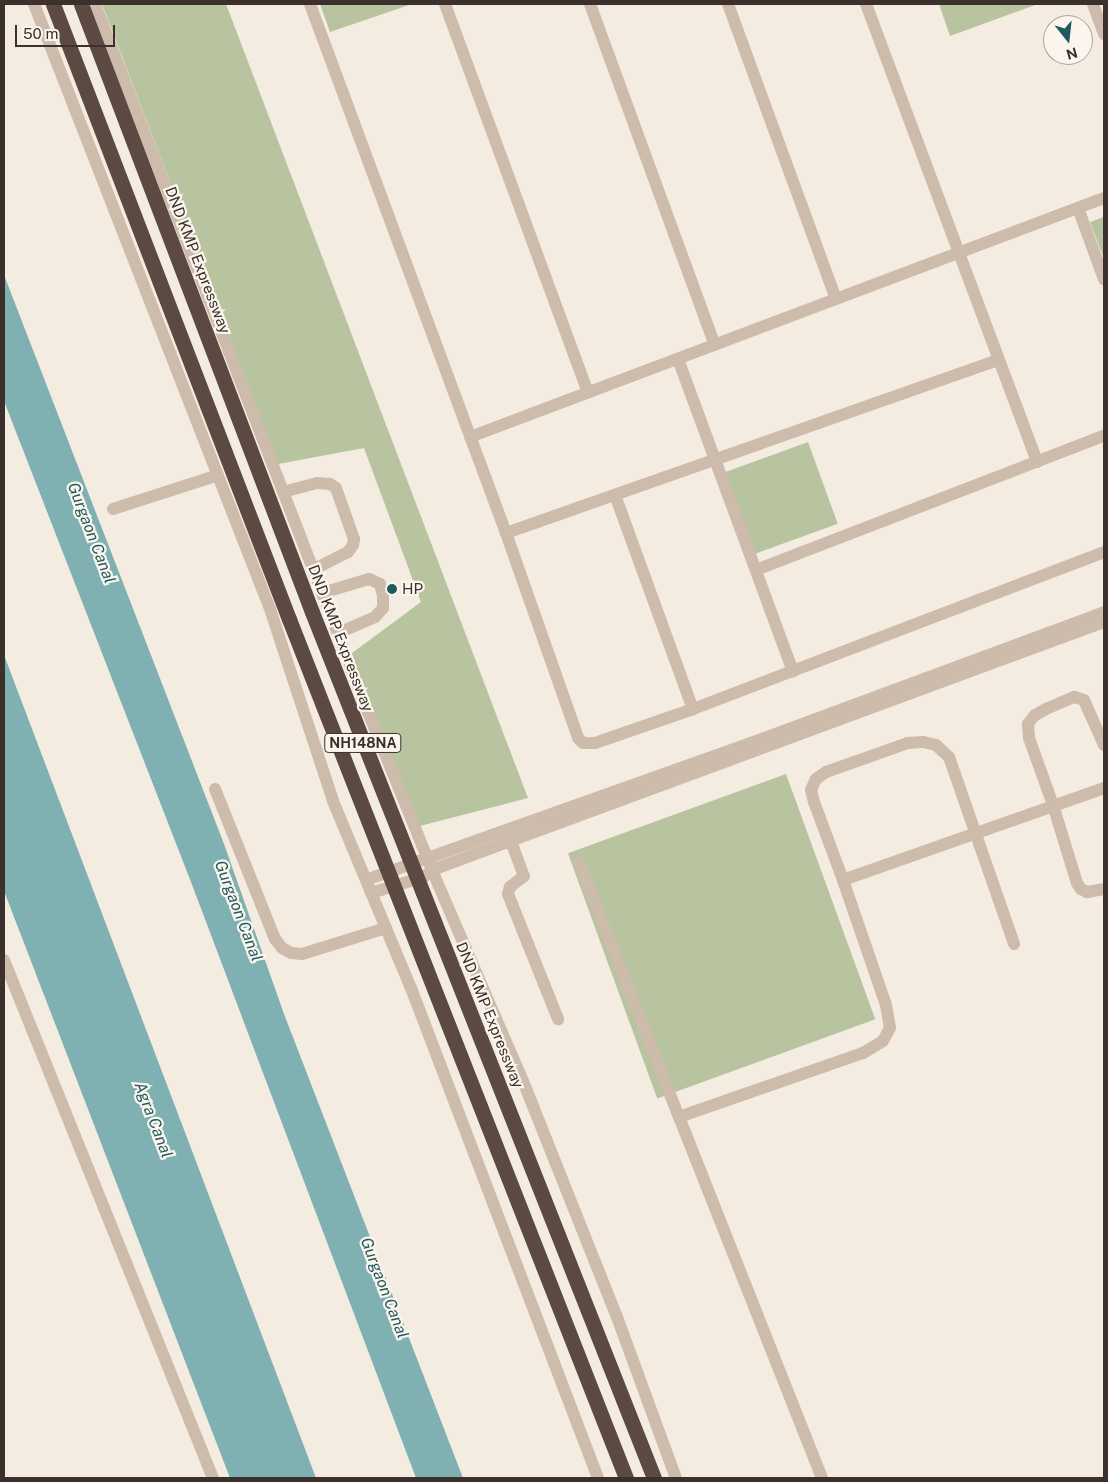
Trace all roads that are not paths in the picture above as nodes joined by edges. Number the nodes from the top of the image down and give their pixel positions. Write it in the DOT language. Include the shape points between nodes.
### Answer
graph roads {
  1 [pos="34,4"];
  2 [pos="53,4"];
  3 [pos="81,4"];
  4 [pos="95,4"];
  5 [pos="310,4"];
  6 [pos="445,4"];
  7 [pos="590,4"];
  8 [pos="728,4"];
  9 [pos="866,4"];
  10 [pos="1093,4"];
  11 [pos="1104,34"];
  12 [pos="1104,198"];
  13 [pos="1078,208"];
  14 [pos="958,253"];
  15 [pos="1104,279"];
  16 [pos="836,299"];
  17 [pos="715,344"];
  18 [pos="678,358"];
  19 [pos="998,360"];
  20 [pos="588,392"];
  21 [pos="1104,436"];
  22 [pos="470,437"];
  23 [pos="715,460"];
  24 [pos="1037,462"];
  25 [pos="218,475"];
  26 [pos="283,492"];
  27 [pos="615,495"];
  28 [pos="113,509"];
  29 [pos="506,533"];
  30 [pos="1104,552"];
  31 [pos="313,570"];
  32 [pos="756,570"];
  33 [pos="322,593"];
  34 [pos="1104,612"];
  35 [pos="1104,622"];
  36 [pos="338,633"];
  37 [pos="793,671"];
  38 [pos="693,709"];
  39 [pos="1104,745"];
  40 [pos="1104,788"];
  41 [pos="215,789"];
  42 [pos="1054,805"];
  43 [pos="975,832"];
  44 [pos="511,841"];
  45 [pos="579,862"];
  46 [pos="430,864"];
  47 [pos="366,880"];
  48 [pos="843,880"];
  49 [pos="1104,889"];
  50 [pos="371,893"];
  51 [pos="386,928"];
  52 [pos="1014,944"];
  53 [pos="4,960"];
  54 [pos="558,1019"];
  55 [pos="679,1117"];
  56 [pos="213,1478"];
  57 [pos="598,1478"];
  58 [pos="626,1478"];
  59 [pos="654,1478"];
  60 [pos="676,1478"];
  61 [pos="822,1478"];
  1 -- 25 [label="street"];
  2 -- 58 [label="highway, NH148NA, bridge" via="285,610"];
  3 -- 59 [label="highway, DND KMP Expressway / NH148NA, bridge" via="312,612"];
  4 -- 26 [label="street"];
  5 -- 22 [label="street"];
  6 -- 20 [label="street"];
  7 -- 17 [label="street"];
  8 -- 16 [label="street"];
  9 -- 14 [label="street"];
  10 -- 11 [label="street"];
  12 -- 13 [label="street"];
  13 -- 14 [label="street"];
  13 -- 15 [label="street"];
  14 -- 16 [label="street"];
  14 -- 19 [label="street"];
  16 -- 17 [label="street"];
  17 -- 18 [label="street"];
  18 -- 20 [label="street"];
  18 -- 23 [label="street"];
  19 -- 23 [label="street"];
  19 -- 24 [label="street"];
  20 -- 22 [label="street"];
  21 -- 24 [label="street"];
  22 -- 29 [label="street"];
  23 -- 27 [label="street"];
  23 -- 32 [label="street"];
  24 -- 32 [label="street"];
  25 -- 28 [label="street"];
  25 -- 47 [label="street" via="270,609 333,801"];
  26 -- 31 [label="street"];
  26 -- 31 [label="street" via="317,483 336,488 354,539 353,545 348,552"];
  27 -- 29 [label="street"];
  27 -- 38 [label="street"];
  29 -- 38 [label="street" via="578,738 595,743"];
  30 -- 37 [label="street"];
  31 -- 33 [label="street"];
  32 -- 37 [label="street"];
  33 -- 36 [label="street"];
  33 -- 36 [label="street" via="369,579 380,584 383,608 375,617"];
  34 -- 46 [label="street"];
  35 -- 44 [label="street"];
  36 -- 46 [label="street"];
  37 -- 38 [label="street"];
  39 -- 42 [label="street" via="1084,700 1074,698 1034,716 1028,724 1029,738"];
  40 -- 42 [label="street"];
  41 -- 51 [label="street" via="275,939 282,948 302,954"];
  42 -- 43 [label="street"];
  42 -- 49 [label="street" via="1081,890 1094,892"];
  43 -- 48 [label="street"];
  43 -- 48 [label="street" via="949,757 936,745 908,743 826,772 816,779 812,790"];
  43 -- 52 [label="street"];
  44 -- 46 [label="street"];
  44 -- 54 [label="street" via="524,876 510,887 508,894"];
  45 -- 55 [label="street"];
  46 -- 47 [label="street"];
  46 -- 50 [label="street" via="424,877"];
  46 -- 60 [label="street" via="523,1081 617,1316"];
  47 -- 50 [label="street"];
  48 -- 55 [label="street" via="886,1005 890,1028 883,1041 862,1053"];
  50 -- 51 [label="street"];
  51 -- 57 [label="street" via="473,1145"];
  53 -- 56 [label="street"];
  55 -- 61 [label="street"];
}
